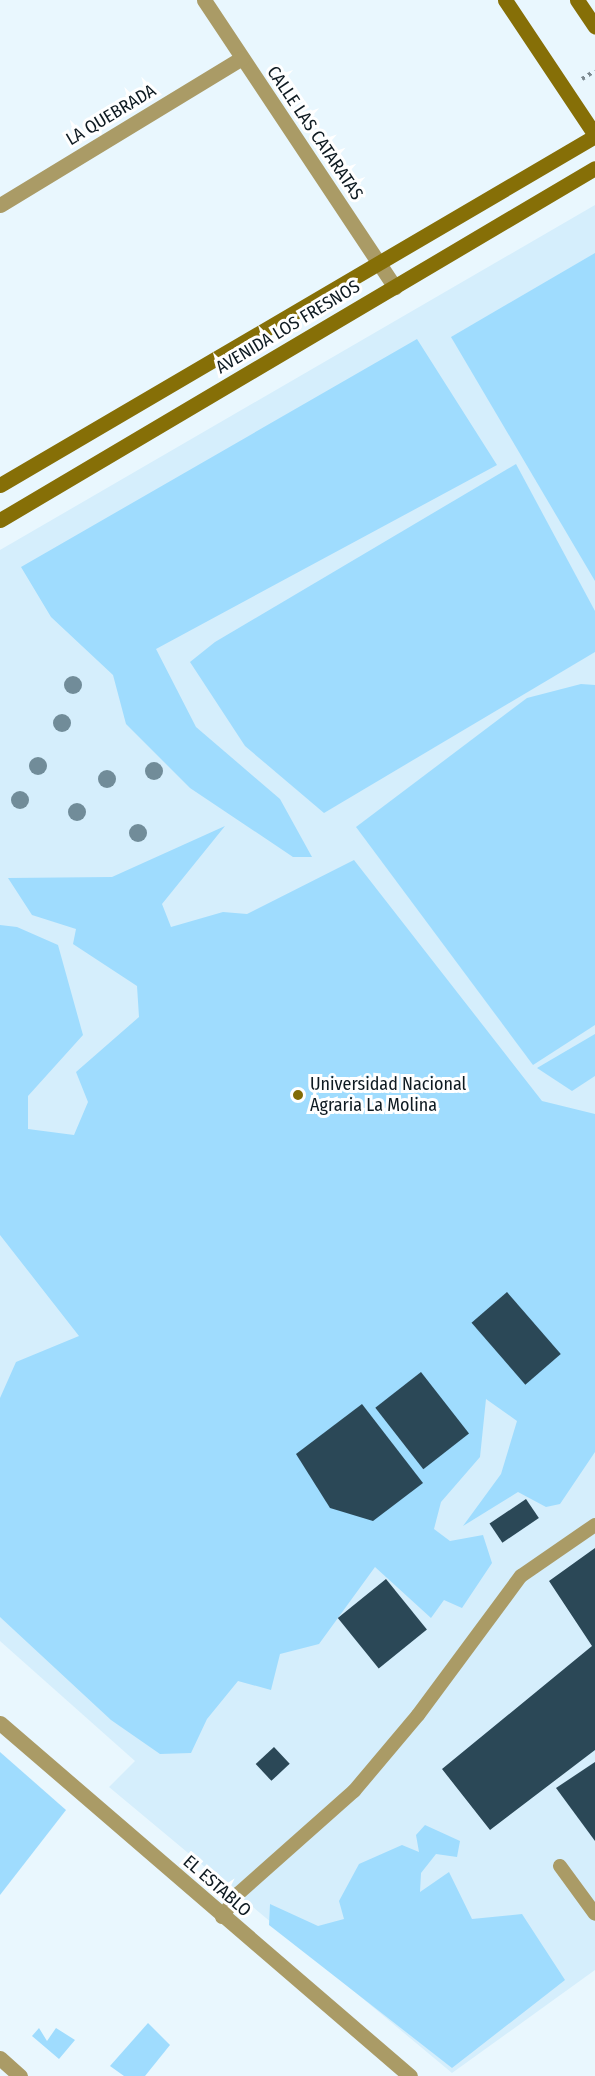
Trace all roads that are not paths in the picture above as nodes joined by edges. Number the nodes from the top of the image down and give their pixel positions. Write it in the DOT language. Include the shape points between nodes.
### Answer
graph roads {
  1 [pos="204,0"];
  2 [pos="505,0"];
  3 [pos="577,0"];
  4 [pos="595,27"];
  5 [pos="242,58"];
  6 [pos="595,135"];
  7 [pos="595,168"];
  8 [pos="0,205"];
  9 [pos="378,262"];
  10 [pos="395,287"];
  11 [pos="0,485"];
  12 [pos="0,520"];
  13 [pos="595,1525"];
  14 [pos="0,1723"];
  15 [pos="560,1866"];
  16 [pos="595,1914"];
  17 [pos="222,1917"];
  18 [pos="0,2058"];
  19 [pos="20,2076"];
  20 [pos="410,2076"];
  1 -- 5 [label="street, CALLE LAS CATARATAS"];
  2 -- 6 [label="main road"];
  3 -- 4 [label="main road"];
  5 -- 8 [label="street, LA QUEBRADA"];
  5 -- 9 [label="street, CALLE LAS CATARATAS"];
  6 -- 9 [label="main road, AVENIDA LOS FRESNOS"];
  7 -- 10 [label="main road, AVENIDA LOS FRESNOS"];
  9 -- 10 [label="street, CALLE LAS CATARATAS"];
  9 -- 11 [label="main road, AVENIDA LOS FRESNOS"];
  10 -- 12 [label="main road, AVENIDA LOS FRESNOS"];
  13 -- 17 [label="lane" via="521,1576 418,1715 354,1791 239,1893"];
  14 -- 17 [label="street, EL ESTABLO"];
  15 -- 16 [label="lane"];
  17 -- 20 [label="street, EL ESTABLO"];
  18 -- 19 [label="street"];
}
